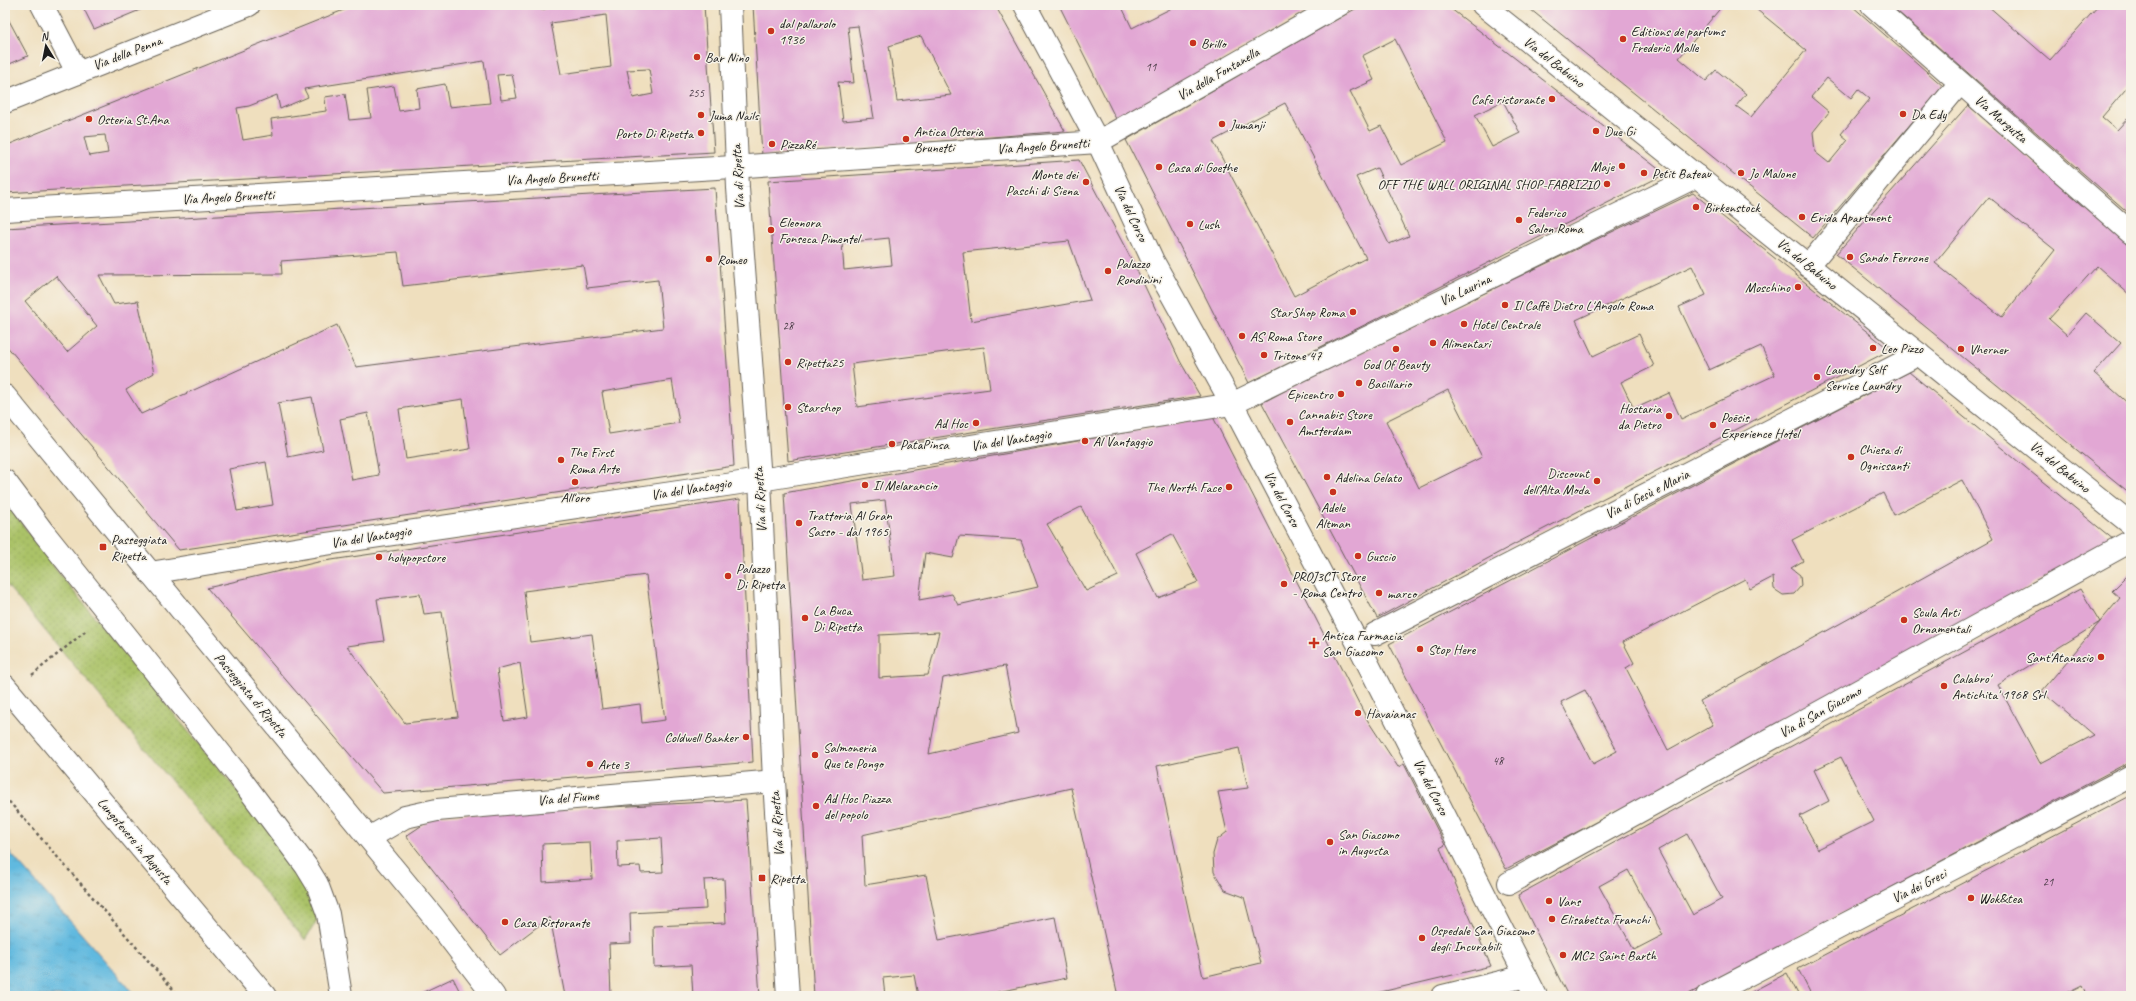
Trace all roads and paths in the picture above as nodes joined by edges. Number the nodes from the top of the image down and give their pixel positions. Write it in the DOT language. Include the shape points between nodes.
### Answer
graph roads {
  1 [pos="42,5"];
  2 [pos="249,5"];
  3 [pos="730,5"];
  4 [pos="1025,5"];
  5 [pos="1339,5"];
  6 [pos="1482,5"];
  7 [pos="1872,5"];
  8 [pos="77,72"];
  9 [pos="1960,83"];
  10 [pos="5,102"];
  11 [pos="1098,142"];
  12 [pos="737,166"];
  13 [pos="1697,176"];
  14 [pos="5,210"];
  15 [pos="2131,233"];
  16 [pos="1808,266"];
  17 [pos="1919,354"];
  18 [pos="5,396"];
  19 [pos="1232,404"];
  20 [pos="760,480"];
  21 [pos="5,481"];
  22 [pos="2131,524"];
  23 [pos="2131,541"];
  24 [pos="150,573"];
  25 [pos="108,612"];
  26 [pos="1375,634"];
  27 [pos="30,676"];
  28 [pos="5,686"];
  29 [pos="2131,776"];
  30 [pos="774,781"];
  31 [pos="5,797"];
  32 [pos="368,838"];
  33 [pos="1508,883"];
  34 [pos="1526,976"];
  35 [pos="178,996"];
  36 [pos="265,996"];
  37 [pos="341,996"];
  38 [pos="494,996"];
  39 [pos="788,996"];
  40 [pos="1443,996"];
  41 [pos="1536,996"];
  42 [pos="1707,996"];
  1 -- 8 [label="street"];
  2 -- 8 [label="street, Via della Penna"];
  3 -- 12 [label="street, Via di Ripetta"];
  4 -- 11 [label="street, Via del Corso"];
  5 -- 11 [label="street, Via della Fontanella"];
  6 -- 13 [label="street, Via del Babuino"];
  7 -- 9 [label="street, Via Margutta"];
  8 -- 10 [label="street, Via della Penna"];
  9 -- 15 [label="street, Via Margutta"];
  9 -- 16 [label="street"];
  11 -- 12 [label="street, Via Angelo Brunetti"];
  11 -- 19 [label="street, Via del Corso" via="1154,261"];
  12 -- 14 [label="street, Via Angelo Brunetti"];
  12 -- 20 [label="street, Via di Ripetta"];
  13 -- 16 [label="street, Via del Babuino"];
  13 -- 19 [label="street, Via Laurina"];
  16 -- 17 [label="street, Via del Babuino"];
  17 -- 22 [label="street, Via del Babuino"];
  17 -- 26 [label="street, Via di Gesù e Maria"];
  18 -- 24 [label="street, Passeggiata di Ripetta"];
  19 -- 20 [label="street, Via del Vantaggio"];
  19 -- 34 [label="street, Via del Corso" via="1354,635"];
  20 -- 24 [label="street, Via del Vantaggio" via="319,545"];
  20 -- 30 [label="street, Via di Ripetta"];
  21 -- 25 [label="street"];
  23 -- 33 [label="street, Via di San Giacomo"];
  24 -- 32 [label="street, Passeggiata di Ripetta"];
  25 -- 27 [label="path"];
  25 -- 37 [label="street" via="232,768 317,884 328,914"];
  28 -- 36 [label="street, Lungotevere in Augusta"];
  29 -- 42 [label="street, Via dei Greci"];
  30 -- 32 [label="street, Via del Fiume" via="436,810 399,820"];
  30 -- 39 [label="street, Via di Ripetta"];
  31 -- 35 [label="path"];
  32 -- 38 [label="street, Passeggiata di Ripetta" via="432,915"];
  34 -- 40 [label="street"];
  34 -- 41 [label="street, Via del Corso"];
}
